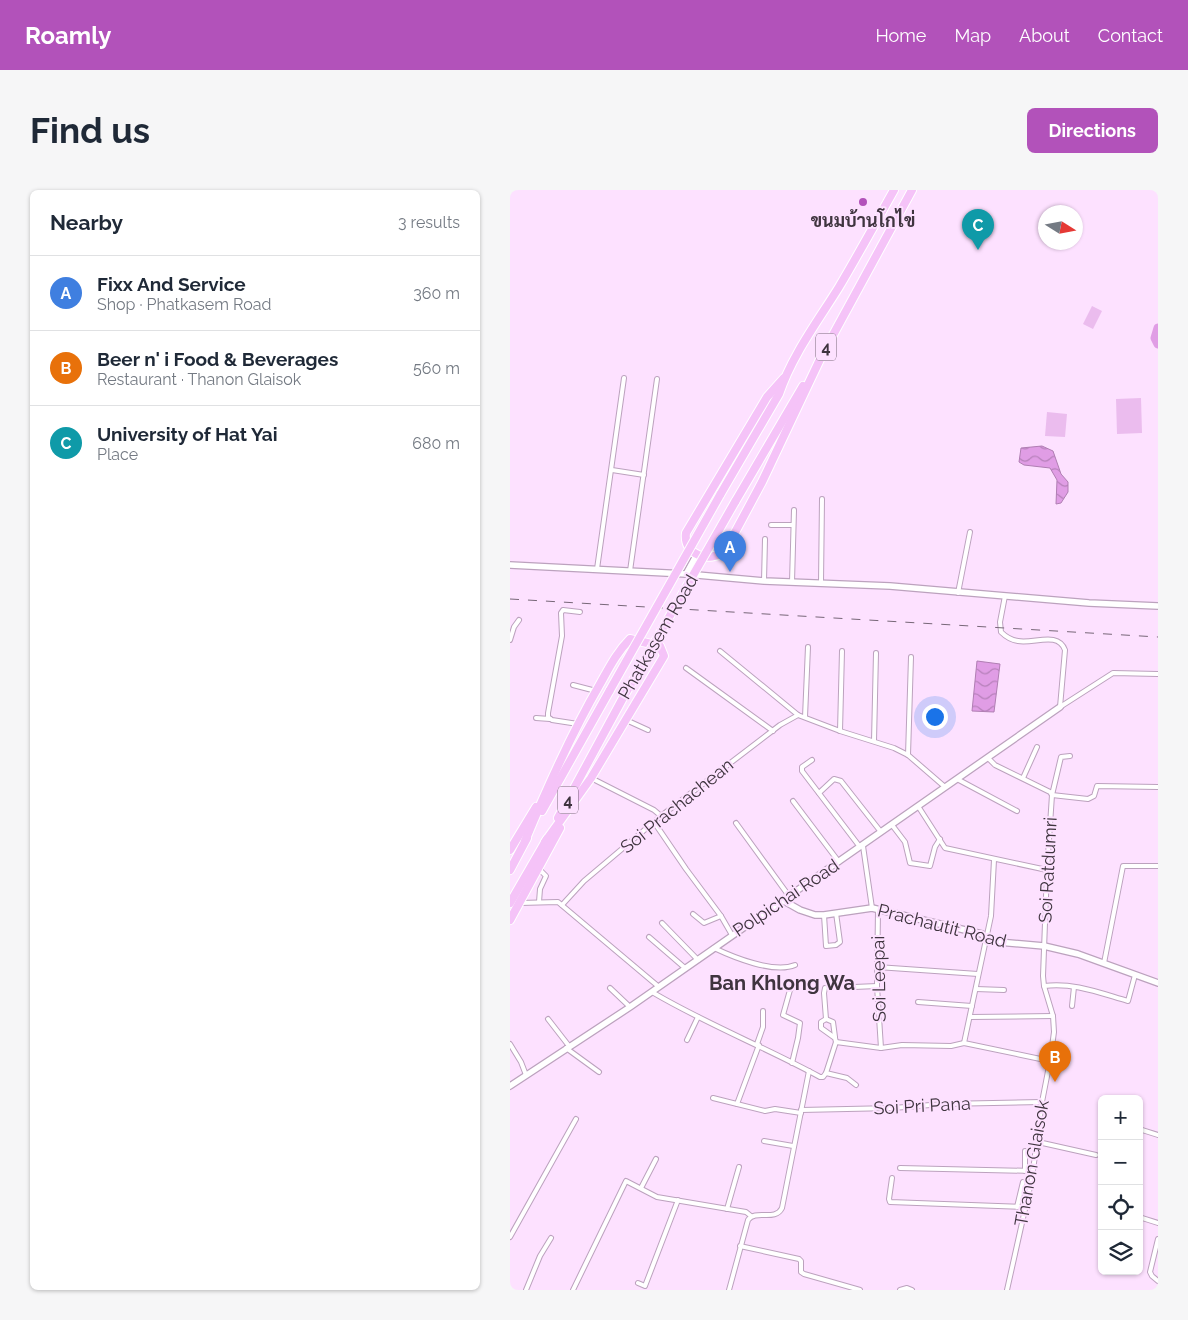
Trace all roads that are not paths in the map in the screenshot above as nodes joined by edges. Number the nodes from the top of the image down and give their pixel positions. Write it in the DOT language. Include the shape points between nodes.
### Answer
graph roads {
  1 [pos="894,190"];
  2 [pos="912,190"];
  3 [pos="823,353"];
  4 [pos="624,378"];
  5 [pos="784,378"];
  6 [pos="657,379"];
  7 [pos="612,470"];
  8 [pos="644,475"];
  9 [pos="822,499"];
  10 [pos="794,510"];
  11 [pos="771,525"];
  12 [pos="794,525"];
  13 [pos="970,532"];
  14 [pos="765,539"];
  15 [pos="697,554"];
  16 [pos="510,564"];
  17 [pos="597,569"];
  18 [pos="630,571"];
  19 [pos="686,574"];
  20 [pos="764,581"];
  21 [pos="792,582"];
  22 [pos="821,583"];
  23 [pos="958,593"];
  24 [pos="1005,596"];
  25 [pos="1158,606"];
  26 [pos="580,612"];
  27 [pos="519,620"];
  28 [pos="510,640"];
  29 [pos="808,647"];
  30 [pos="720,651"];
  31 [pos="842,651"];
  32 [pos="876,653"];
  33 [pos="911,656"];
  34 [pos="686,668"];
  35 [pos="1158,674"];
  36 [pos="573,685"];
  37 [pos="596,691"];
  38 [pos="1060,707"];
  39 [pos="798,715"];
  40 [pos="805,717"];
  41 [pos="536,718"];
  42 [pos="550,719"];
  43 [pos="626,720"];
  44 [pos="578,724"];
  45 [pos="648,730"];
  46 [pos="773,731"];
  47 [pos="840,731"];
  48 [pos="874,741"];
  49 [pos="1037,747"];
  50 [pos="908,755"];
  51 [pos="1070,756"];
  52 [pos="988,758"];
  53 [pos="812,760"];
  54 [pos="591,778"];
  55 [pos="1023,778"];
  56 [pos="958,779"];
  57 [pos="549,784"];
  58 [pos="946,787"];
  59 [pos="1158,787"];
  60 [pos="819,793"];
  61 [pos="1052,794"];
  62 [pos="793,801"];
  63 [pos="574,802"];
  64 [pos="918,806"];
  65 [pos="1017,811"];
  66 [pos="661,816"];
  67 [pos="654,822"];
  68 [pos="736,823"];
  69 [pos="892,825"];
  70 [pos="881,833"];
  71 [pos="940,839"];
  72 [pos="525,842"];
  73 [pos="545,842"];
  74 [pos="862,847"];
  75 [pos="510,850"];
  76 [pos="994,860"];
  77 [pos="839,862"];
  78 [pos="1158,866"];
  79 [pos="538,869"];
  80 [pos="510,870"];
  81 [pos="1047,870"];
  82 [pos="789,896"];
  83 [pos="784,901"];
  84 [pos="520,902"];
  85 [pos="539,902"];
  86 [pos="510,903"];
  87 [pos="562,905"];
  88 [pos="875,909"];
  89 [pos="836,913"];
  90 [pos="693,914"];
  91 [pos="824,915"];
  92 [pos="721,916"];
  93 [pos="510,920"];
  94 [pos="662,923"];
  95 [pos="732,936"];
  96 [pos="649,937"];
  97 [pos="987,941"];
  98 [pos="1044,946"];
  99 [pos="714,948"];
  100 [pos="698,960"];
  101 [pos="1104,963"];
  102 [pos="795,965"];
  103 [pos="685,968"];
  104 [pos="877,968"];
  105 [pos="978,974"];
  106 [pos="1135,975"];
  107 [pos="1158,983"];
  108 [pos="794,984"];
  109 [pos="877,986"];
  110 [pos="1044,986"];
  111 [pos="659,987"];
  112 [pos="854,987"];
  113 [pos="1074,987"];
  114 [pos="610,988"];
  115 [pos="825,988"];
  116 [pos="976,989"];
  117 [pos="1004,990"];
  118 [pos="652,992"];
  119 [pos="918,1002"];
  120 [pos="972,1006"];
  121 [pos="1072,1006"];
  122 [pos="630,1007"];
  123 [pos="763,1011"];
  124 [pos="1053,1016"];
  125 [pos="698,1017"];
  126 [pos="970,1017"];
  127 [pos="548,1019"];
  128 [pos="826,1019"];
  129 [pos="687,1040"];
  130 [pos="836,1040"];
  131 [pos="964,1043"];
  132 [pos="510,1044"];
  133 [pos="758,1045"];
  134 [pos="568,1047"];
  135 [pos="881,1048"];
  136 [pos="1050,1061"];
  137 [pos="792,1063"];
  138 [pos="599,1072"];
  139 [pos="809,1072"];
  140 [pos="826,1073"];
  141 [pos="526,1075"];
  142 [pos="856,1085"];
  143 [pos="510,1086"];
  144 [pos="712,1098"];
  145 [pos="1042,1102"];
  146 [pos="738,1104"];
  147 [pos="801,1112"];
  148 [pos="576,1119"];
  149 [pos="1143,1131"];
  150 [pos="1158,1135"];
  151 [pos="764,1141"];
  152 [pos="1038,1142"];
  153 [pos="793,1146"];
  154 [pos="1025,1151"];
  155 [pos="1096,1155"];
  156 [pos="656,1159"];
  157 [pos="739,1167"];
  158 [pos="900,1168"];
  159 [pos="1025,1171"];
  160 [pos="1033,1172"];
  161 [pos="892,1178"];
  162 [pos="1023,1182"];
  163 [pos="641,1188"];
  164 [pos="678,1200"];
  165 [pos="1017,1207"];
  166 [pos="1026,1207"];
  167 [pos="727,1209"];
  168 [pos="751,1216"];
  169 [pos="1143,1218"];
  170 [pos="1158,1223"];
  171 [pos="510,1237"];
  172 [pos="551,1238"];
  173 [pos="1158,1240"];
  174 [pos="740,1246"];
  175 [pos="1158,1281"];
  176 [pos="638,1283"];
  177 [pos="526,1290"];
  178 [pos="573,1290"];
  179 [pos="729,1290"];
  180 [pos="860,1290"];
  181 [pos="900,1290"];
  182 [pos="912,1290"];
  183 [pos="1007,1290"];
  1 -- 5 [label="highway, Phatkasem Road / 4"];
  2 -- 3 [label="highway, Phatkasem Road / 4"];
  3 -- 15 [label="highway" via="762,482 725,551 710,558"];
  3 -- 73 [label="highway, Phatkasem Road / 4, bridge" via="734,502"];
  4 -- 7 [label="street"];
  5 -- 15 [label="highway" via="767,397 686,533 688,549"];
  5 -- 72 [label="highway, Phatkasem Road / 4, bridge" via="779,394"];
  6 -- 8 [label="street"];
  7 -- 8 [label="street"];
  7 -- 17 [label="street"];
  8 -- 18 [label="street"];
  9 -- 22 [label="street"];
  10 -- 12 [label="street"];
  11 -- 12 [label="street"];
  12 -- 21 [label="street"];
  13 -- 23 [label="street"];
  14 -- 20 [label="street"];
  15 -- 19 [label="street"];
  16 -- 17 [label="street"];
  17 -- 18 [label="street"];
  18 -- 19 [label="street"];
  19 -- 20 [label="street"];
  20 -- 21 [label="street"];
  21 -- 22 [label="street"];
  22 -- 23 [label="street"];
  23 -- 24 [label="street"];
  24 -- 25 [label="street"];
  24 -- 38 [label="street" via="1001,632 1019,642 1057,640 1065,650"];
  26 -- 42 [label="street" via="563,610 561,613 562,636 548,713"];
  27 -- 28 [label="street"];
  29 -- 40 [label="street"];
  30 -- 39 [label="street"];
  31 -- 47 [label="street"];
  32 -- 48 [label="street"];
  33 -- 50 [label="street" via="913,673"];
  34 -- 46 [label="street"];
  35 -- 38 [label="street" via="1113,673"];
  36 -- 37 [label="street"];
  37 -- 43 [label="highway" via="621,647 630,639 660,646 664,656"];
  37 -- 44 [label="highway"];
  38 -- 52 [label="street, Polpichai Road"];
  39 -- 40 [label="street"];
  39 -- 46 [label="street, Soi Prachachean"];
  40 -- 47 [label="street"];
  41 -- 42 [label="street"];
  42 -- 44 [label="street"];
  43 -- 45 [label="street"];
  43 -- 54 [label="highway"];
  44 -- 57 [label="highway"];
  46 -- 66 [label="street, Soi Prachachean"];
  47 -- 48 [label="street"];
  48 -- 50 [label="street"];
  49 -- 55 [label="street"];
  50 -- 58 [label="street"];
  51 -- 61 [label="street, Soi Ratdumri" via="1061,757"];
  52 -- 55 [label="street"];
  52 -- 56 [label="street, Polpichai Road"];
  53 -- 60 [label="street" via="801,768"];
  54 -- 63 [label="highway"];
  54 -- 66 [label="street"];
  55 -- 61 [label="street"];
  56 -- 58 [label="street, Polpichai Road"];
  56 -- 65 [label="street"];
  57 -- 72 [label="highway"];
  57 -- 75 [label="highway"];
  58 -- 64 [label="street, Polpichai Road"];
  59 -- 61 [label="street" via="1098,786 1094,796 1088,799"];
  60 -- 70 [label="street" via="834,779 841,781"];
  60 -- 74 [label="street"];
  61 -- 81 [label="street, Soi Ratdumri"];
  62 -- 77 [label="street"];
  63 -- 73 [label="highway"];
  63 -- 79 [label="highway"];
  64 -- 69 [label="street, Polpichai Road"];
  64 -- 71 [label="street"];
  66 -- 67 [label="street, Soi Prachachean"];
  67 -- 87 [label="street, Soi Prachachean" via="584,881"];
  67 -- 92 [label="street"];
  68 -- 82 [label="street"];
  69 -- 70 [label="street, Polpichai Road"];
  69 -- 71 [label="street" via="905,842 910,863 930,866"];
  70 -- 74 [label="street, Polpichai Road"];
  71 -- 76 [label="street" via="945,848"];
  72 -- 80 [label="highway, Phatkasem Road / 4"];
  73 -- 86 [label="highway, Phatkasem Road / 4"];
  74 -- 77 [label="street, Polpichai Road"];
  74 -- 88 [label="street, Soi Leepai"];
  76 -- 81 [label="street"];
  76 -- 97 [label="street" via="992,916"];
  77 -- 82 [label="street, Polpichai Road"];
  78 -- 101 [label="street" via="1123,866"];
  79 -- 84 [label="highway"];
  79 -- 85 [label="street" via="546,876"];
  81 -- 98 [label="street, Soi Ratdumri"];
  82 -- 83 [label="street, Polpichai Road"];
  83 -- 91 [label="street, Prachautit Road" via="800,910"];
  83 -- 95 [label="street, Polpichai Road"];
  84 -- 85 [label="street"];
  84 -- 93 [label="highway"];
  85 -- 87 [label="street" via="555,901"];
  87 -- 111 [label="street"];
  88 -- 89 [label="street, Prachautit Road"];
  88 -- 97 [label="street, Prachautit Road" via="982,934"];
  88 -- 104 [label="street, Soi Leepai"];
  89 -- 91 [label="street, Prachautit Road"];
  89 -- 91 [label="street" via="840,942 836,945 826,946"];
  90 -- 92 [label="street" via="704,923"];
  92 -- 95 [label="street"];
  94 -- 100 [label="street"];
  95 -- 99 [label="street, Polpichai Road"];
  96 -- 103 [label="street"];
  97 -- 98 [label="street, Prachautit Road"];
  97 -- 105 [label="street"];
  98 -- 101 [label="street, Prachautit Road"];
  98 -- 110 [label="street, Thanon Glaisok"];
  99 -- 100 [label="street, Polpichai Road"];
  99 -- 102 [label="street" via="743,961 783,968"];
  100 -- 103 [label="street, Polpichai Road"];
  101 -- 106 [label="street, Prachautit Road"];
  103 -- 111 [label="street, Polpichai Road"];
  104 -- 105 [label="street"];
  104 -- 109 [label="street, Soi Leepai"];
  105 -- 116 [label="street"];
  106 -- 107 [label="street, Prachautit Road"];
  106 -- 113 [label="street" via="1128,1001"];
  108 -- 137 [label="street" via="783,1015 800,1023"];
  109 -- 112 [label="street"];
  109 -- 135 [label="street, Soi Leepai"];
  110 -- 113 [label="street" via="1060,984"];
  110 -- 124 [label="street, Thanon Glaisok"];
  111 -- 118 [label="street, Polpichai Road"];
  113 -- 121 [label="street"];
  114 -- 122 [label="street"];
  115 -- 128 [label="street"];
  116 -- 117 [label="street"];
  116 -- 120 [label="street"];
  118 -- 122 [label="street, Polpichai Road"];
  118 -- 125 [label="street"];
  119 -- 120 [label="street"];
  120 -- 126 [label="street"];
  122 -- 134 [label="street, Polpichai Road"];
  123 -- 133 [label="street"];
  124 -- 126 [label="street"];
  124 -- 136 [label="street, Thanon Glaisok"];
  125 -- 129 [label="street"];
  125 -- 133 [label="street"];
  126 -- 131 [label="street"];
  127 -- 134 [label="street"];
  128 -- 130 [label="street" via="833,1022"];
  128 -- 130 [label="street" via="821,1022 821,1028"];
  130 -- 135 [label="street"];
  130 -- 140 [label="street"];
  131 -- 135 [label="street"];
  131 -- 136 [label="street"];
  132 -- 141 [label="street"];
  133 -- 137 [label="street"];
  133 -- 146 [label="street"];
  134 -- 138 [label="street"];
  134 -- 141 [label="street, Polpichai Road"];
  136 -- 145 [label="street, Thanon Glaisok"];
  137 -- 139 [label="street"];
  139 -- 140 [label="street" via="820,1077"];
  139 -- 147 [label="street"];
  140 -- 142 [label="street" via="847,1078"];
  141 -- 143 [label="street, Polpichai Road"];
  144 -- 146 [label="street, Soi Pri Pana"];
  145 -- 147 [label="street, Soi Pri Pana"];
  145 -- 152 [label="street, Thanon Glaisok"];
  146 -- 147 [label="street, Soi Pri Pana" via="765,1111"];
  147 -- 153 [label="street"];
  148 -- 171 [label="street"];
  149 -- 150 [label="street"];
  151 -- 153 [label="street"];
  152 -- 155 [label="street"];
  152 -- 160 [label="street, Thanon Glaisok"];
  153 -- 168 [label="street" via="780,1213"];
  154 -- 159 [label="street"];
  156 -- 163 [label="street"];
  157 -- 167 [label="street"];
  158 -- 159 [label="street"];
  159 -- 160 [label="street"];
  160 -- 166 [label="street, Thanon Glaisok"];
  161 -- 165 [label="street" via="890,1202"];
  162 -- 165 [label="street"];
  163 -- 164 [label="street" via="657,1196"];
  163 -- 178 [label="street" via="626,1181"];
  164 -- 167 [label="street"];
  164 -- 176 [label="street" via="645,1286"];
  165 -- 166 [label="street"];
  166 -- 183 [label="street, Thanon Glaisok"];
  167 -- 168 [label="street"];
  168 -- 174 [label="street"];
  169 -- 170 [label="street"];
  172 -- 177 [label="street"];
  173 -- 175 [label="street" via="1150,1272"];
  174 -- 179 [label="street"];
  174 -- 180 [label="street" via="799,1259 804,1274"];
  181 -- 182 [label="street"];
}
